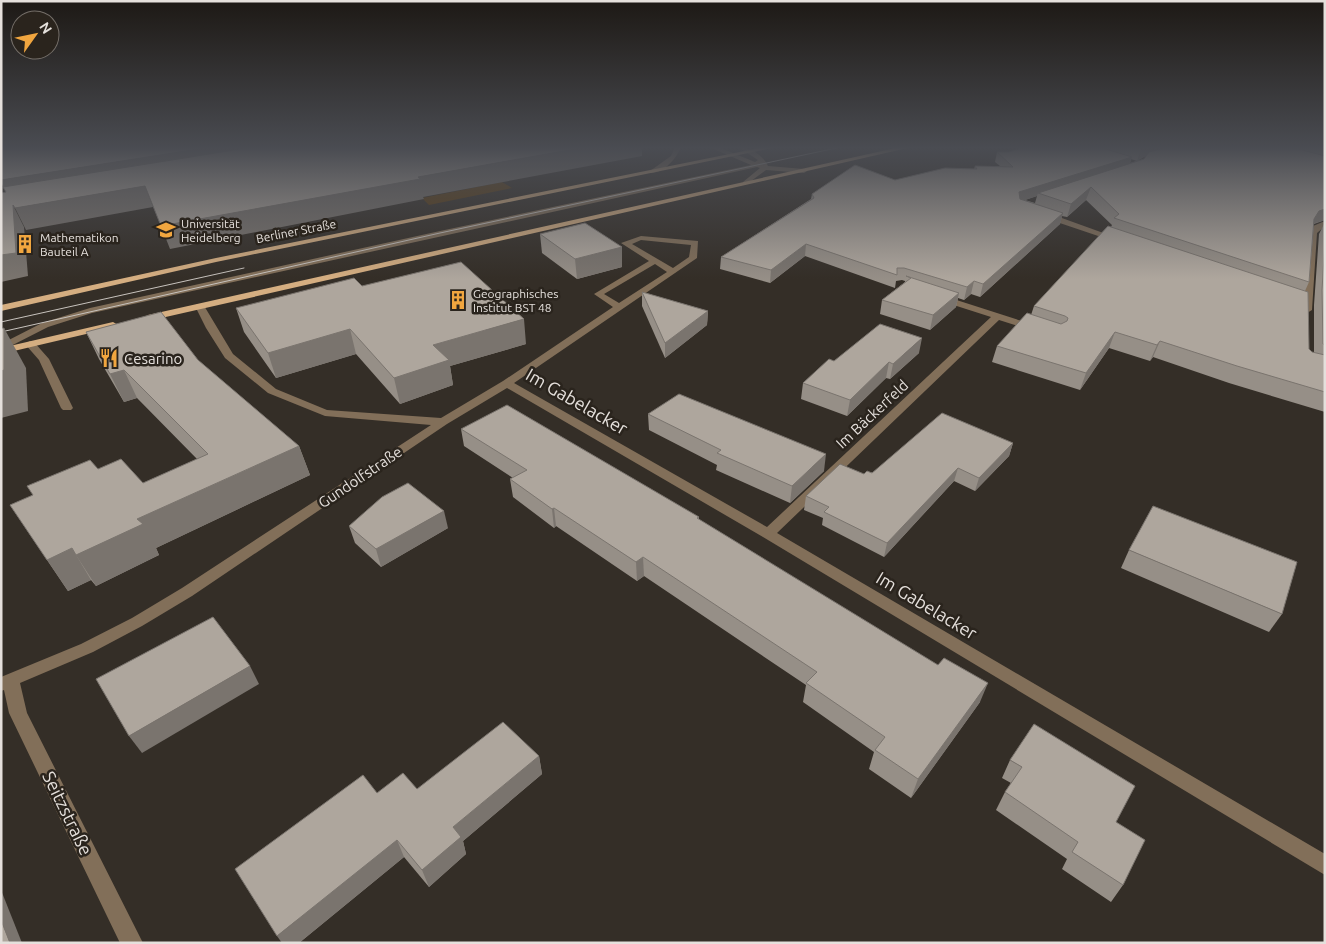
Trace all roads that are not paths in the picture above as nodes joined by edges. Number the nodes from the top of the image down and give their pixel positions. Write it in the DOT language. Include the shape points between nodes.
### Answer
graph roads {
  1 [pos="558,191"];
  2 [pos="635,191"];
  3 [pos="709,191"];
  4 [pos="1040,213"];
  5 [pos="1325,224"];
  6 [pos="1122,242"];
  7 [pos="654,262"];
  8 [pos="672,271"];
  9 [pos="934,296"];
  10 [pos="200,306"];
  11 [pos="619,307"];
  12 [pos="1,308"];
  13 [pos="997,317"];
  14 [pos="1307,322"];
  15 [pos="1047,332"];
  16 [pos="30,344"];
  17 [pos="1,350"];
  18 [pos="507,383"];
  19 [pos="67,408"];
  20 [pos="443,422"];
  21 [pos="768,534"];
  22 [pos="6,682"];
  23 [pos="1325,865"];
  24 [pos="132,943"];
  1 -- 12 [label="main road, Berliner Straße" via="216,260"];
  2 -- 17 [label="street" via="90,311 45,325"];
  3 -- 10 [label="main road"];
  4 -- 6 [label="street"];
  5 -- 14 [label="street" via="1313,233 1303,303"];
  7 -- 8 [label="street"];
  7 -- 8 [label="street, Gundolfstraße" via="625,243 642,238 695,243 693,258"];
  7 -- 11 [label="street" via="598,294"];
  8 -- 11 [label="street, Gundolfstraße"];
  9 -- 13 [label="street"];
  10 -- 16 [label="main road"];
  10 -- 20 [label="street" via="229,356 272,391 325,413"];
  11 -- 18 [label="street, Gundolfstraße"];
  13 -- 15 [label="street"];
  13 -- 21 [label="street, Im Bäckerfeld"];
  16 -- 17 [label="main road"];
  16 -- 19 [label="street" via="44,359"];
  18 -- 20 [label="street, Gundolfstraße"];
  18 -- 21 [label="street, Im Gabelacker"];
  20 -- 22 [label="street, Gundolfstraße" via="203,582 137,622 87,648"];
  21 -- 23 [label="street, Im Gabelacker"];
  22 -- 24 [label="street, Seitzstraße" via="18,713"];
}
